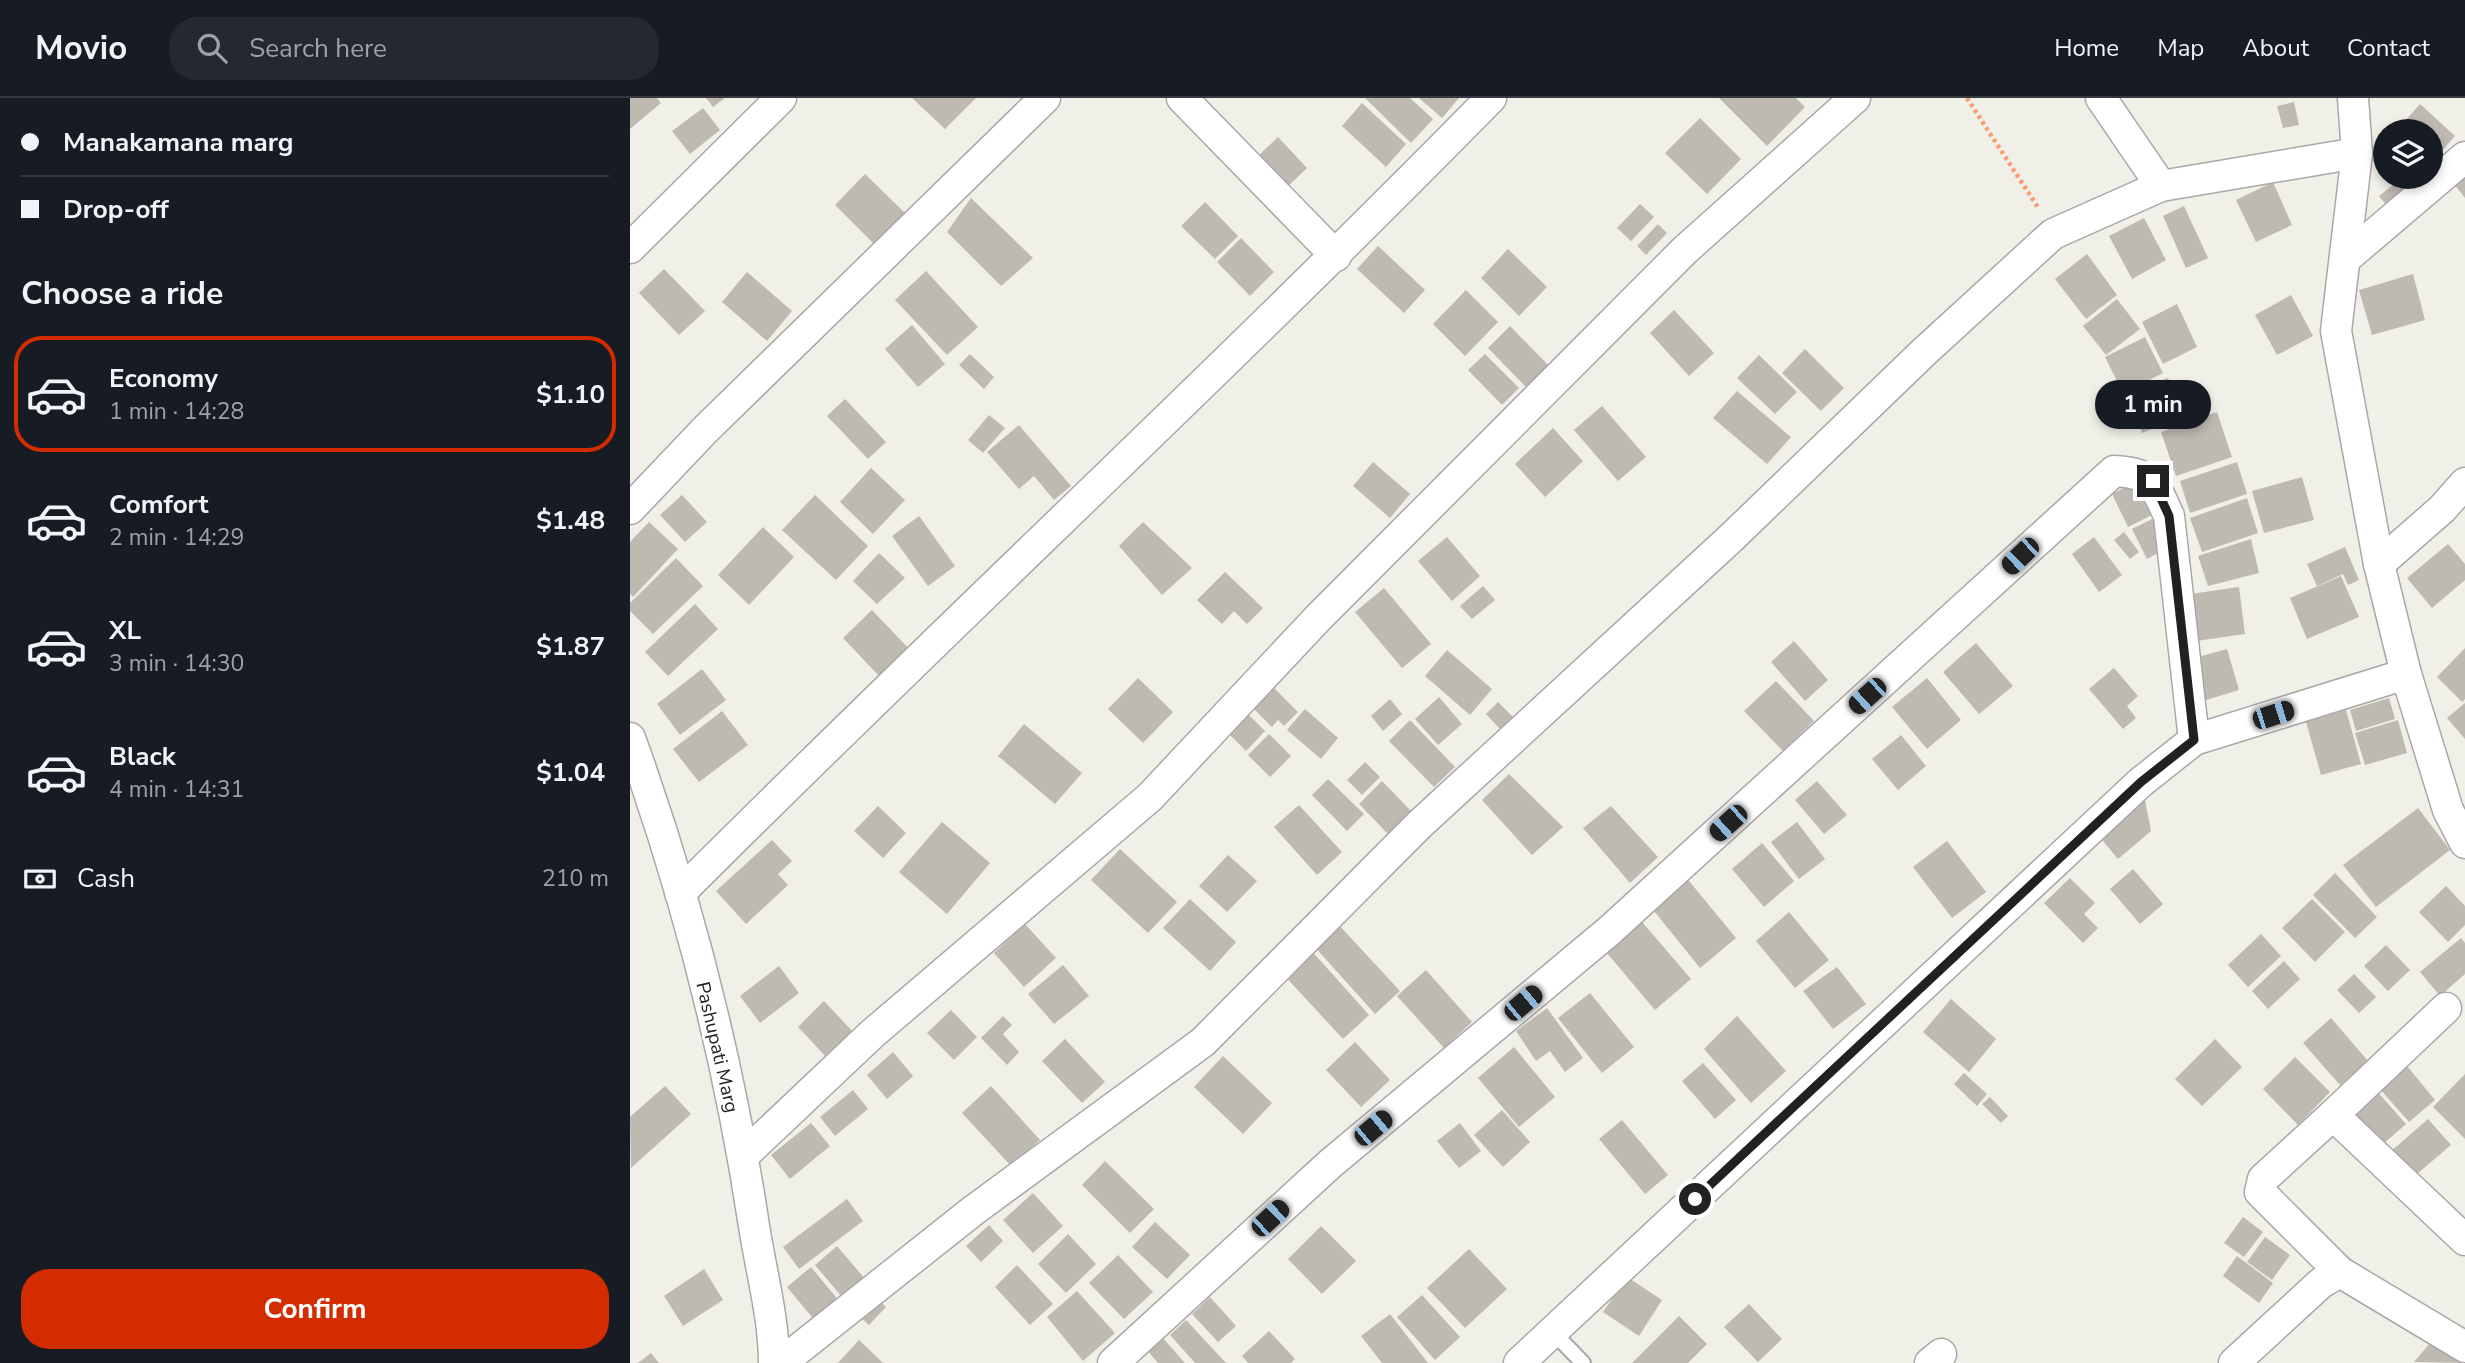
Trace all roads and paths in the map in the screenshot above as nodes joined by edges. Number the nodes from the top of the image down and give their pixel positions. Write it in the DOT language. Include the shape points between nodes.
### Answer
graph roads {
  1 [pos="781,98"];
  2 [pos="1045,98"];
  3 [pos="1182,98"];
  4 [pos="1491,98"];
  5 [pos="1855,98"];
  6 [pos="1967,98"];
  7 [pos="2101,98"];
  8 [pos="2353,98"];
  9 [pos="2357,153"];
  10 [pos="2465,157"];
  11 [pos="2161,186"];
  12 [pos="2053,234"];
  13 [pos="630,248"];
  14 [pos="1336,256"];
  15 [pos="2345,259"];
  16 [pos="2465,483"];
  17 [pos="630,509"];
  18 [pos="2379,564"];
  19 [pos="2406,674"];
  20 [pos="630,738"];
  21 [pos="2194,740"];
  22 [pos="2457,802"];
  23 [pos="2465,844"];
  24 [pos="680,893"];
  25 [pos="2446,1008"];
  26 [pos="2333,1115"];
  27 [pos="743,1156"];
  28 [pos="2465,1240"];
  29 [pos="2340,1272"];
  30 [pos="1552,1331"];
  31 [pos="2465,1347"];
  32 [pos="774,1363"];
  33 [pos="781,1363"];
  34 [pos="1113,1363"];
  35 [pos="1518,1363"];
  36 [pos="1583,1363"];
  37 [pos="2234,1363"];
  1 -- 13 [label="street"];
  2 -- 17 [label="street"];
  3 -- 14 [label="street"];
  4 -- 14 [label="street"];
  5 -- 27 [label="street" via="1685,250 1318,618 1150,797 872,1034"];
  6 -- 12 [label="path"];
  7 -- 11 [label="street"];
  8 -- 9 [label="street"];
  9 -- 11 [label="street"];
  9 -- 15 [label="street"];
  10 -- 15 [label="street"];
  11 -- 12 [label="street"];
  12 -- 33 [label="street" via="1419,825 1203,1042 974,1210"];
  14 -- 24 [label="street"];
  15 -- 18 [label="street" via="2336,331"];
  16 -- 18 [label="street"];
  18 -- 19 [label="street"];
  19 -- 21 [label="street"];
  19 -- 22 [label="street"];
  20 -- 24 [label="street, Pashupati Marg"];
  21 -- 30 [label="street" via="2141,782"];
  21 -- 34 [label="street" via="2169,516 2153,481 2134,472 2114,471 1609,932 1330,1164"];
  22 -- 23 [label="street"];
  24 -- 27 [label="street, Pashupati Marg"];
  25 -- 26 [label="street"];
  26 -- 28 [label="street"];
  26 -- 29 [label="street" via="2263,1179 2260,1192"];
  27 -- 32 [label="street, Pashupati Marg"];
  29 -- 31 [label="street"];
  29 -- 37 [label="street" via="2321,1283"];
  30 -- 35 [label="street"];
  30 -- 36 [label="lane"];
}
